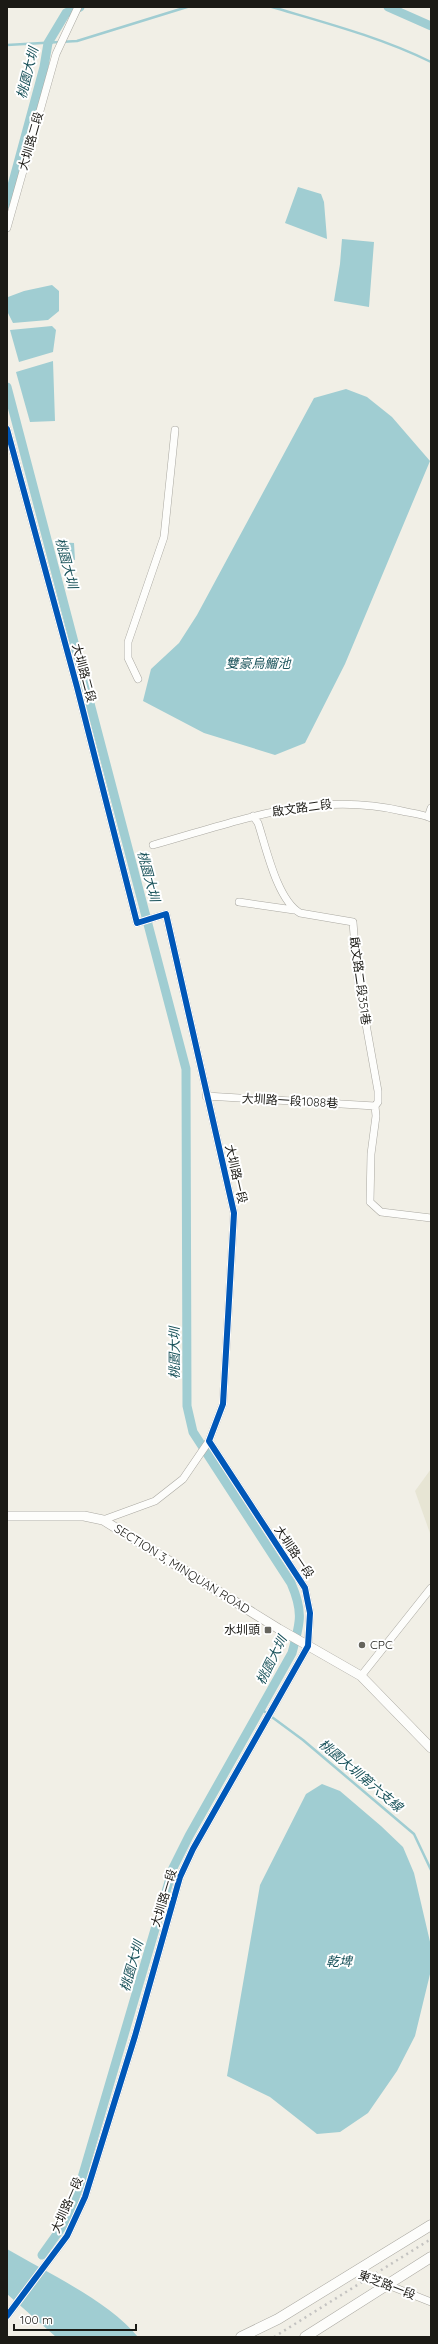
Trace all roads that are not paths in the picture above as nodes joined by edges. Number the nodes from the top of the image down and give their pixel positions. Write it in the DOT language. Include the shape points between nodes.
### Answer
graph roads {
  1 [pos="78,7"];
  2 [pos="7,228"];
  3 [pos="7,429"];
  4 [pos="175,430"];
  5 [pos="138,679"];
  6 [pos="431,808"];
  7 [pos="253,816"];
  8 [pos="430,818"];
  9 [pos="152,845"];
  10 [pos="239,902"];
  11 [pos="294,910"];
  12 [pos="166,914"];
  13 [pos="206,1096"];
  14 [pos="375,1106"];
  15 [pos="431,1218"];
  16 [pos="208,1442"];
  17 [pos="7,1516"];
  18 [pos="103,1520"];
  19 [pos="431,1588"];
  20 [pos="308,1646"];
  21 [pos="361,1676"];
  22 [pos="431,1748"];
  23 [pos="431,2225"];
  24 [pos="431,2257"];
  25 [pos="355,2272"];
  26 [pos="342,2274"];
  27 [pos="386,2286"];
  28 [pos="431,2302"];
  29 [pos="7,2316"];
  30 [pos="241,2337"];
  31 [pos="305,2337"];
  1 -- 2 [label="street, 大圳路二段" via="56,54"];
  3 -- 12 [label="street, 大圳路二段" via="77,687 137,923"];
  4 -- 5 [label="street" via="164,537 128,642 128,658"];
  6 -- 8 [label="street"];
  7 -- 8 [label="street, 啟文路二段" via="284,808 338,803 383,806"];
  7 -- 9 [label="street, 啟文路二段"];
  7 -- 11 [label="street" via="258,823 280,885"];
  10 -- 11 [label="street"];
  11 -- 14 [label="street, 啟文路二段351巷" via="354,922 357,974 378,1091 378,1102"];
  12 -- 13 [label="street, 大圳路一段"];
  13 -- 14 [label="street, 大圳路一段1088巷"];
  13 -- 16 [label="street, 大圳路一段" via="234,1213 223,1404"];
  14 -- 15 [label="street" via="370,1202 380,1212"];
  16 -- 18 [label="street" via="183,1479 155,1501"];
  16 -- 20 [label="street, 大圳路一段" via="305,1588 310,1613"];
  17 -- 18 [label="street, SECTION 3, MINQUAN ROAD" via="84,1516"];
  18 -- 20 [label="street, SECTION 3, MINQUAN ROAD"];
  19 -- 21 [label="street"];
  20 -- 21 [label="street, SECTION 3, MINQUAN ROAD"];
  20 -- 29 [label="street, 大圳路一段" via="193,1849 180,1877 135,2036 85,2197 67,2236"];
  21 -- 22 [label="street, SECTION 3, MINQUAN ROAD"];
  23 -- 25 [label="main road"];
  24 -- 27 [label="main road"];
  25 -- 26 [label="street, 東芝路一段"];
  25 -- 27 [label="street, 東芝路一段"];
  25 -- 30 [label="main road"];
  27 -- 28 [label="street, 東芝路一段"];
  27 -- 31 [label="main road"];
}
